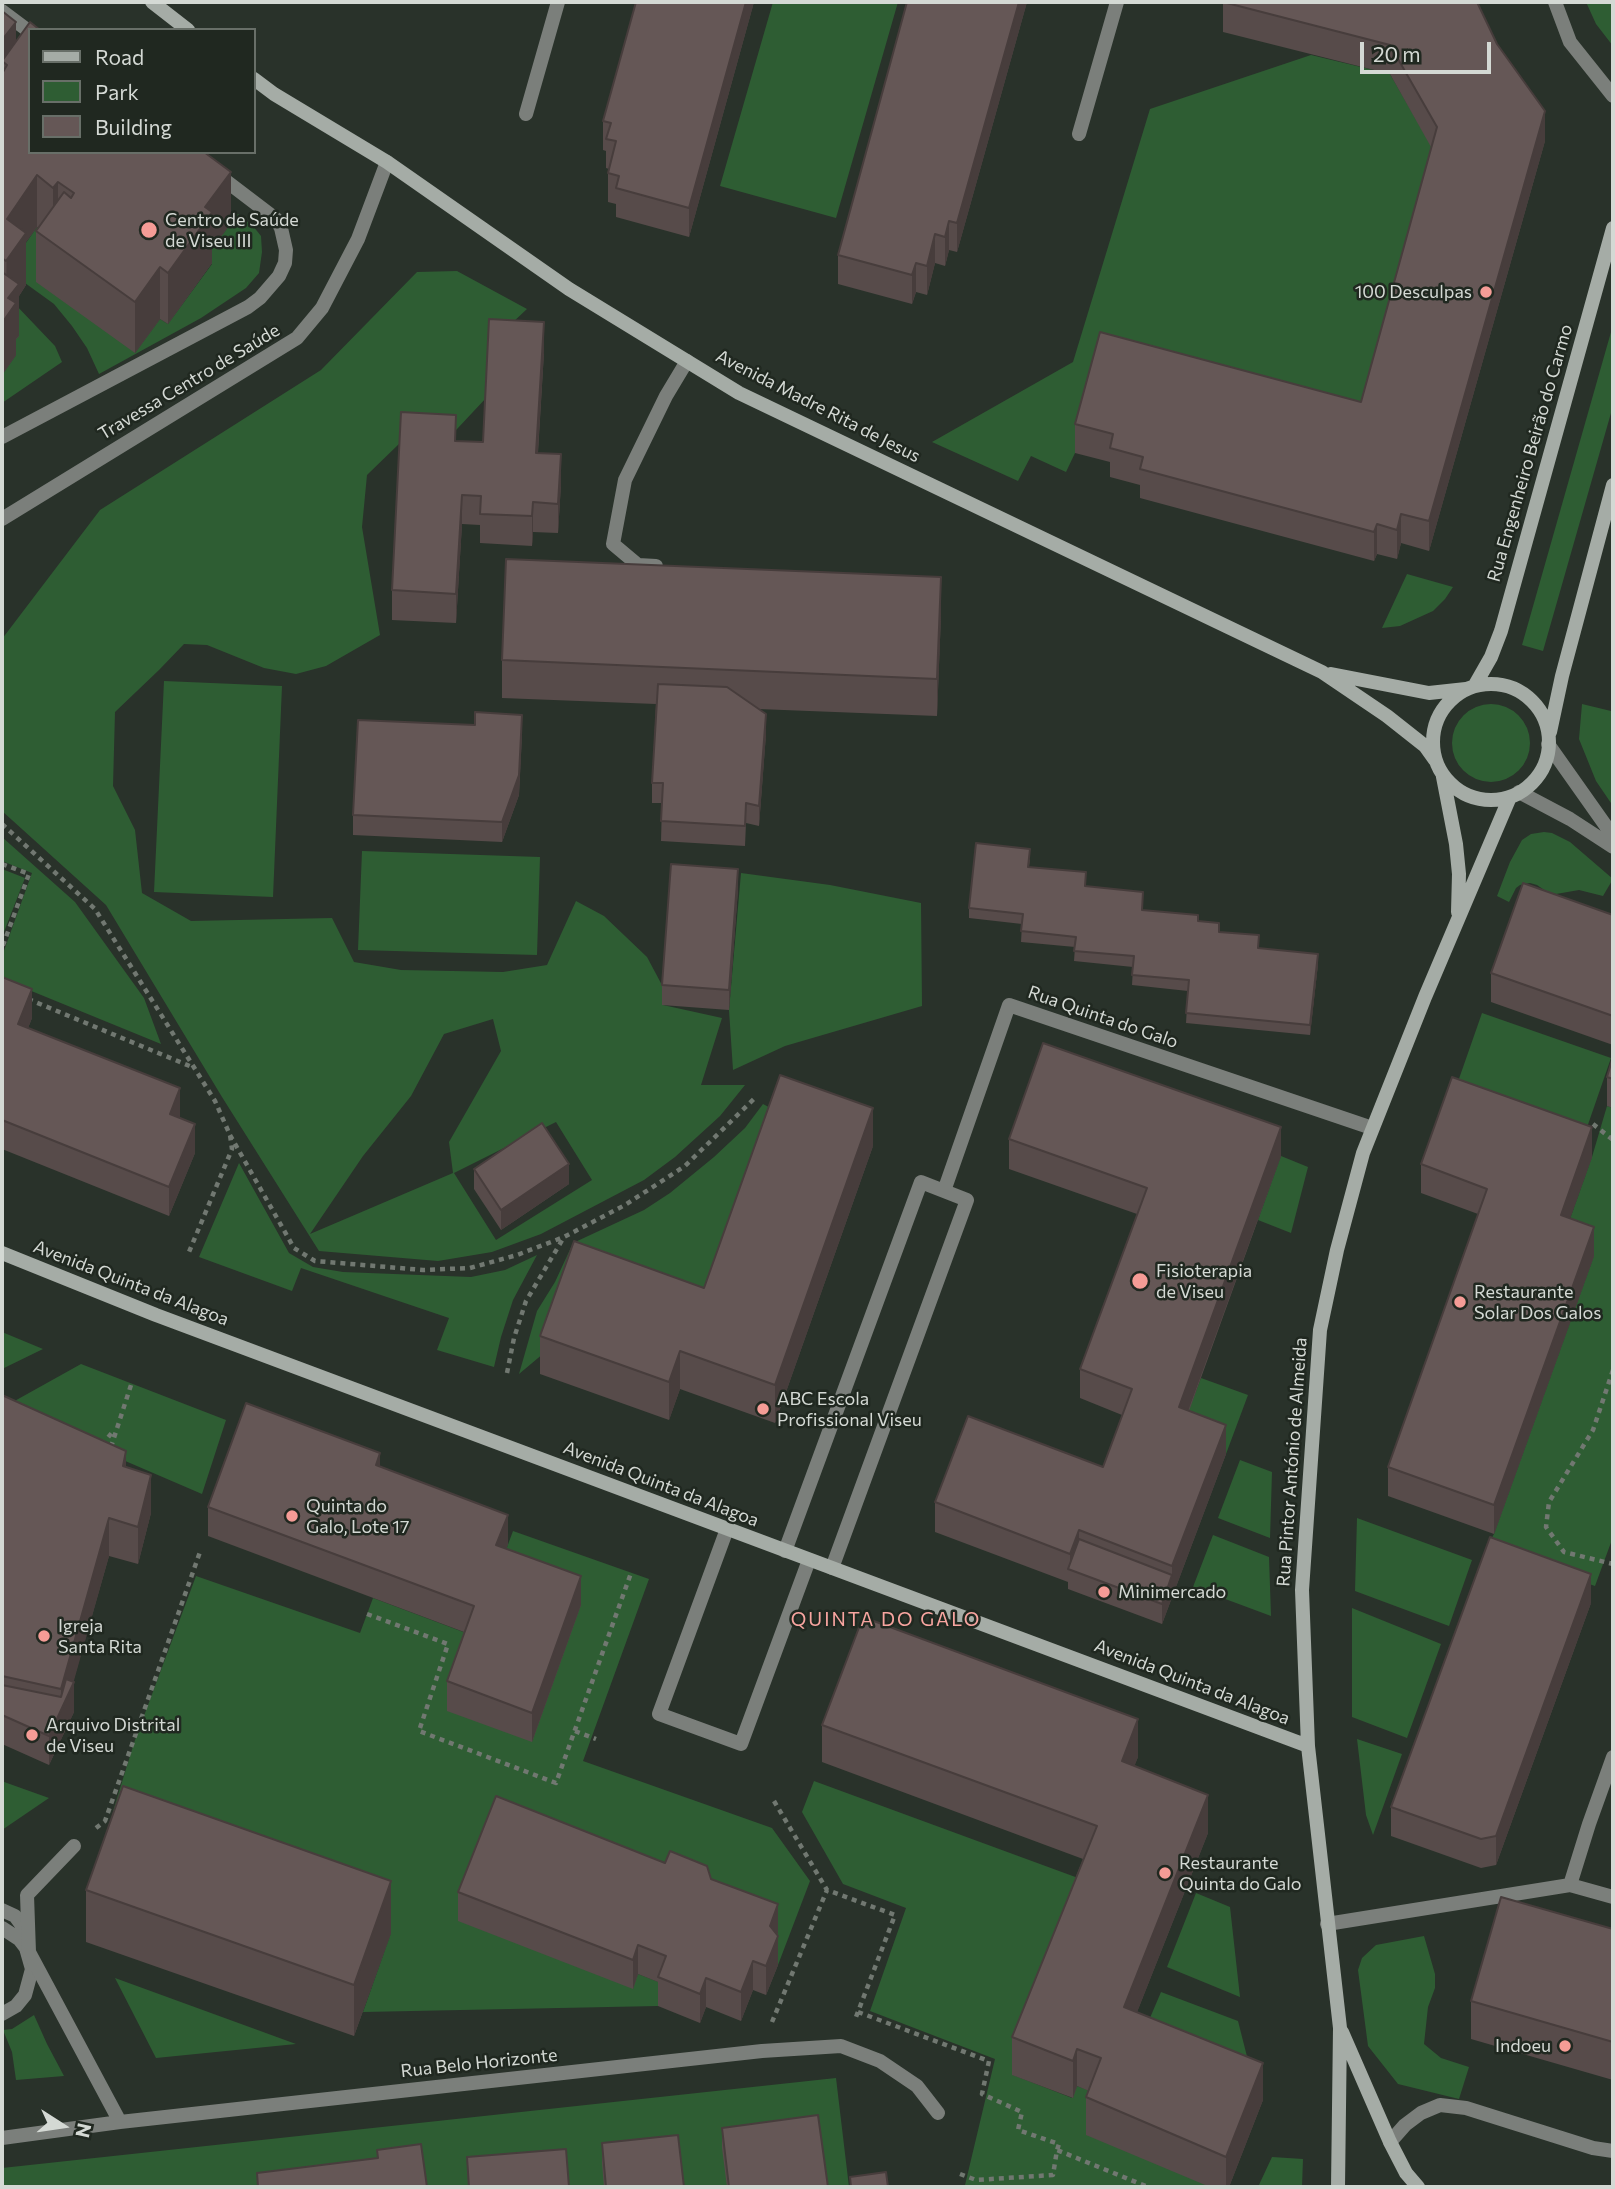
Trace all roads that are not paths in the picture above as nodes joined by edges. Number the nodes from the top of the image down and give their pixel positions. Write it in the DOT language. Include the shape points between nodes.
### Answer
graph roads {
  1 [pos="152,2"];
  2 [pos="558,2"];
  3 [pos="1116,2"];
  4 [pos="1557,2"];
  5 [pos="2,11"];
  6 [pos="185,28"];
  7 [pos="28,30"];
  8 [pos="256,80"];
  9 [pos="1613,96"];
  10 [pos="526,114"];
  11 [pos="1079,134"];
  12 [pos="191,154"];
  13 [pos="387,162"];
  14 [pos="1613,228"];
  15 [pos="687,361"];
  16 [pos="2,437"];
  17 [pos="1613,485"];
  18 [pos="2,519"];
  19 [pos="664,566"];
  20 [pos="1322,673"];
  21 [pos="1472,687"];
  22 [pos="1548,740"];
  23 [pos="1435,760"];
  24 [pos="1443,777"];
  25 [pos="1515,795"];
  26 [pos="1613,836"];
  27 [pos="1613,847"];
  28 [pos="1457,920"];
  29 [pos="1372,1128"];
  30 [pos="944,1191"];
  31 [pos="2,1253"];
  32 [pos="727,1529"];
  33 [pos="785,1551"];
  34 [pos="809,1560"];
  35 [pos="832,1568"];
  36 [pos="1308,1746"];
  37 [pos="1613,1757"];
  38 [pos="74,1846"];
  39 [pos="1570,1885"];
  40 [pos="1613,1898"];
  41 [pos="2,1910"];
  42 [pos="1328,1924"];
  43 [pos="2,1928"];
  44 [pos="29,1948"];
  45 [pos="2,2014"];
  46 [pos="1340,2028"];
  47 [pos="938,2113"];
  48 [pos="120,2122"];
  49 [pos="2,2138"];
  50 [pos="1390,2142"];
  51 [pos="1613,2151"];
  52 [pos="1338,2187"];
  53 [pos="1418,2187"];
  1 -- 6 [label="street"];
  2 -- 10 [label="street"];
  3 -- 11 [label="street"];
  4 -- 9 [label="street" via="1570,42"];
  5 -- 7 [label="street"];
  8 -- 13 [label="street, Avenida Madre Rita de Jesus"];
  12 -- 16 [label="street" via="276,219 286,250 279,276 248,307"];
  13 -- 15 [label="street, Avenida Madre Rita de Jesus" via="569,289"];
  13 -- 18 [label="street, Travessa Centro de Saúde" via="358,239 322,308 297,338"];
  14 -- 21 [label="street, Rua Engenheiro Beirão do Carmo" via="1501,631"];
  15 -- 19 [label="street" via="625,480 613,544 638,565"];
  15 -- 20 [label="street, Avenida Madre Rita de Jesus" via="739,393"];
  17 -- 22 [label="street"];
  20 -- 21 [label="street, Avenida Madre Rita de Jesus" via="1429,693"];
  20 -- 23 [label="street, Avenida Madre Rita de Jesus" via="1387,716"];
  21 -- 22 [label="street" via="1496,684 1515,688 1544,717"];
  21 -- 23 [label="street" via="1457,694 1435,724"];
  22 -- 25 [label="street" via="1538,775"];
  22 -- 26 [label="street"];
  23 -- 24 [label="street"];
  24 -- 25 [label="street" via="1474,798"];
  24 -- 28 [label="street, Rua Pintor António de Almeida" via="1459,874"];
  25 -- 27 [label="street" via="1570,819"];
  25 -- 28 [label="street, Rua Pintor António de Almeida"];
  28 -- 29 [label="street, Rua Pintor António de Almeida"];
  29 -- 30 [label="street, Rua Quinta do Galo" via="1009,1005"];
  29 -- 36 [label="street, Rua Pintor António de Almeida" via="1320,1330 1302,1590"];
  30 -- 33 [label="street" via="921,1182"];
  30 -- 35 [label="street" via="967,1200"];
  31 -- 32 [label="street, Avenida Quinta da Alagoa"];
  32 -- 33 [label="street, Avenida Quinta da Alagoa"];
  32 -- 34 [label="street" via="659,1714 741,1744"];
  33 -- 34 [label="street, Avenida Quinta da Alagoa"];
  34 -- 35 [label="street, Avenida Quinta da Alagoa"];
  35 -- 36 [label="street, Avenida Quinta da Alagoa"];
  36 -- 42 [label="street, Rua Pintor António de Almeida"];
  37 -- 39 [label="street"];
  38 -- 44 [label="street" via="27,1895"];
  39 -- 40 [label="street"];
  39 -- 42 [label="street"];
  41 -- 44 [label="street" via="15,1916 23,1927"];
  42 -- 46 [label="street, Rua Pintor António de Almeida"];
  43 -- 44 [label="street"];
  44 -- 45 [label="street" via="32,1969 25,1995"];
  44 -- 48 [label="street"];
  46 -- 50 [label="street, Rua Pintor António de Almeida"];
  46 -- 52 [label="street, Rua Pintor António de Almeida"];
  47 -- 48 [label="street, Rua Belo Horizonte" via="917,2085 880,2061 841,2046"];
  48 -- 49 [label="street, Rua Belo Horizonte"];
  50 -- 51 [label="street" via="1421,2112 1440,2105 1466,2108"];
  50 -- 53 [label="street, Rua Pintor António de Almeida"];
}
